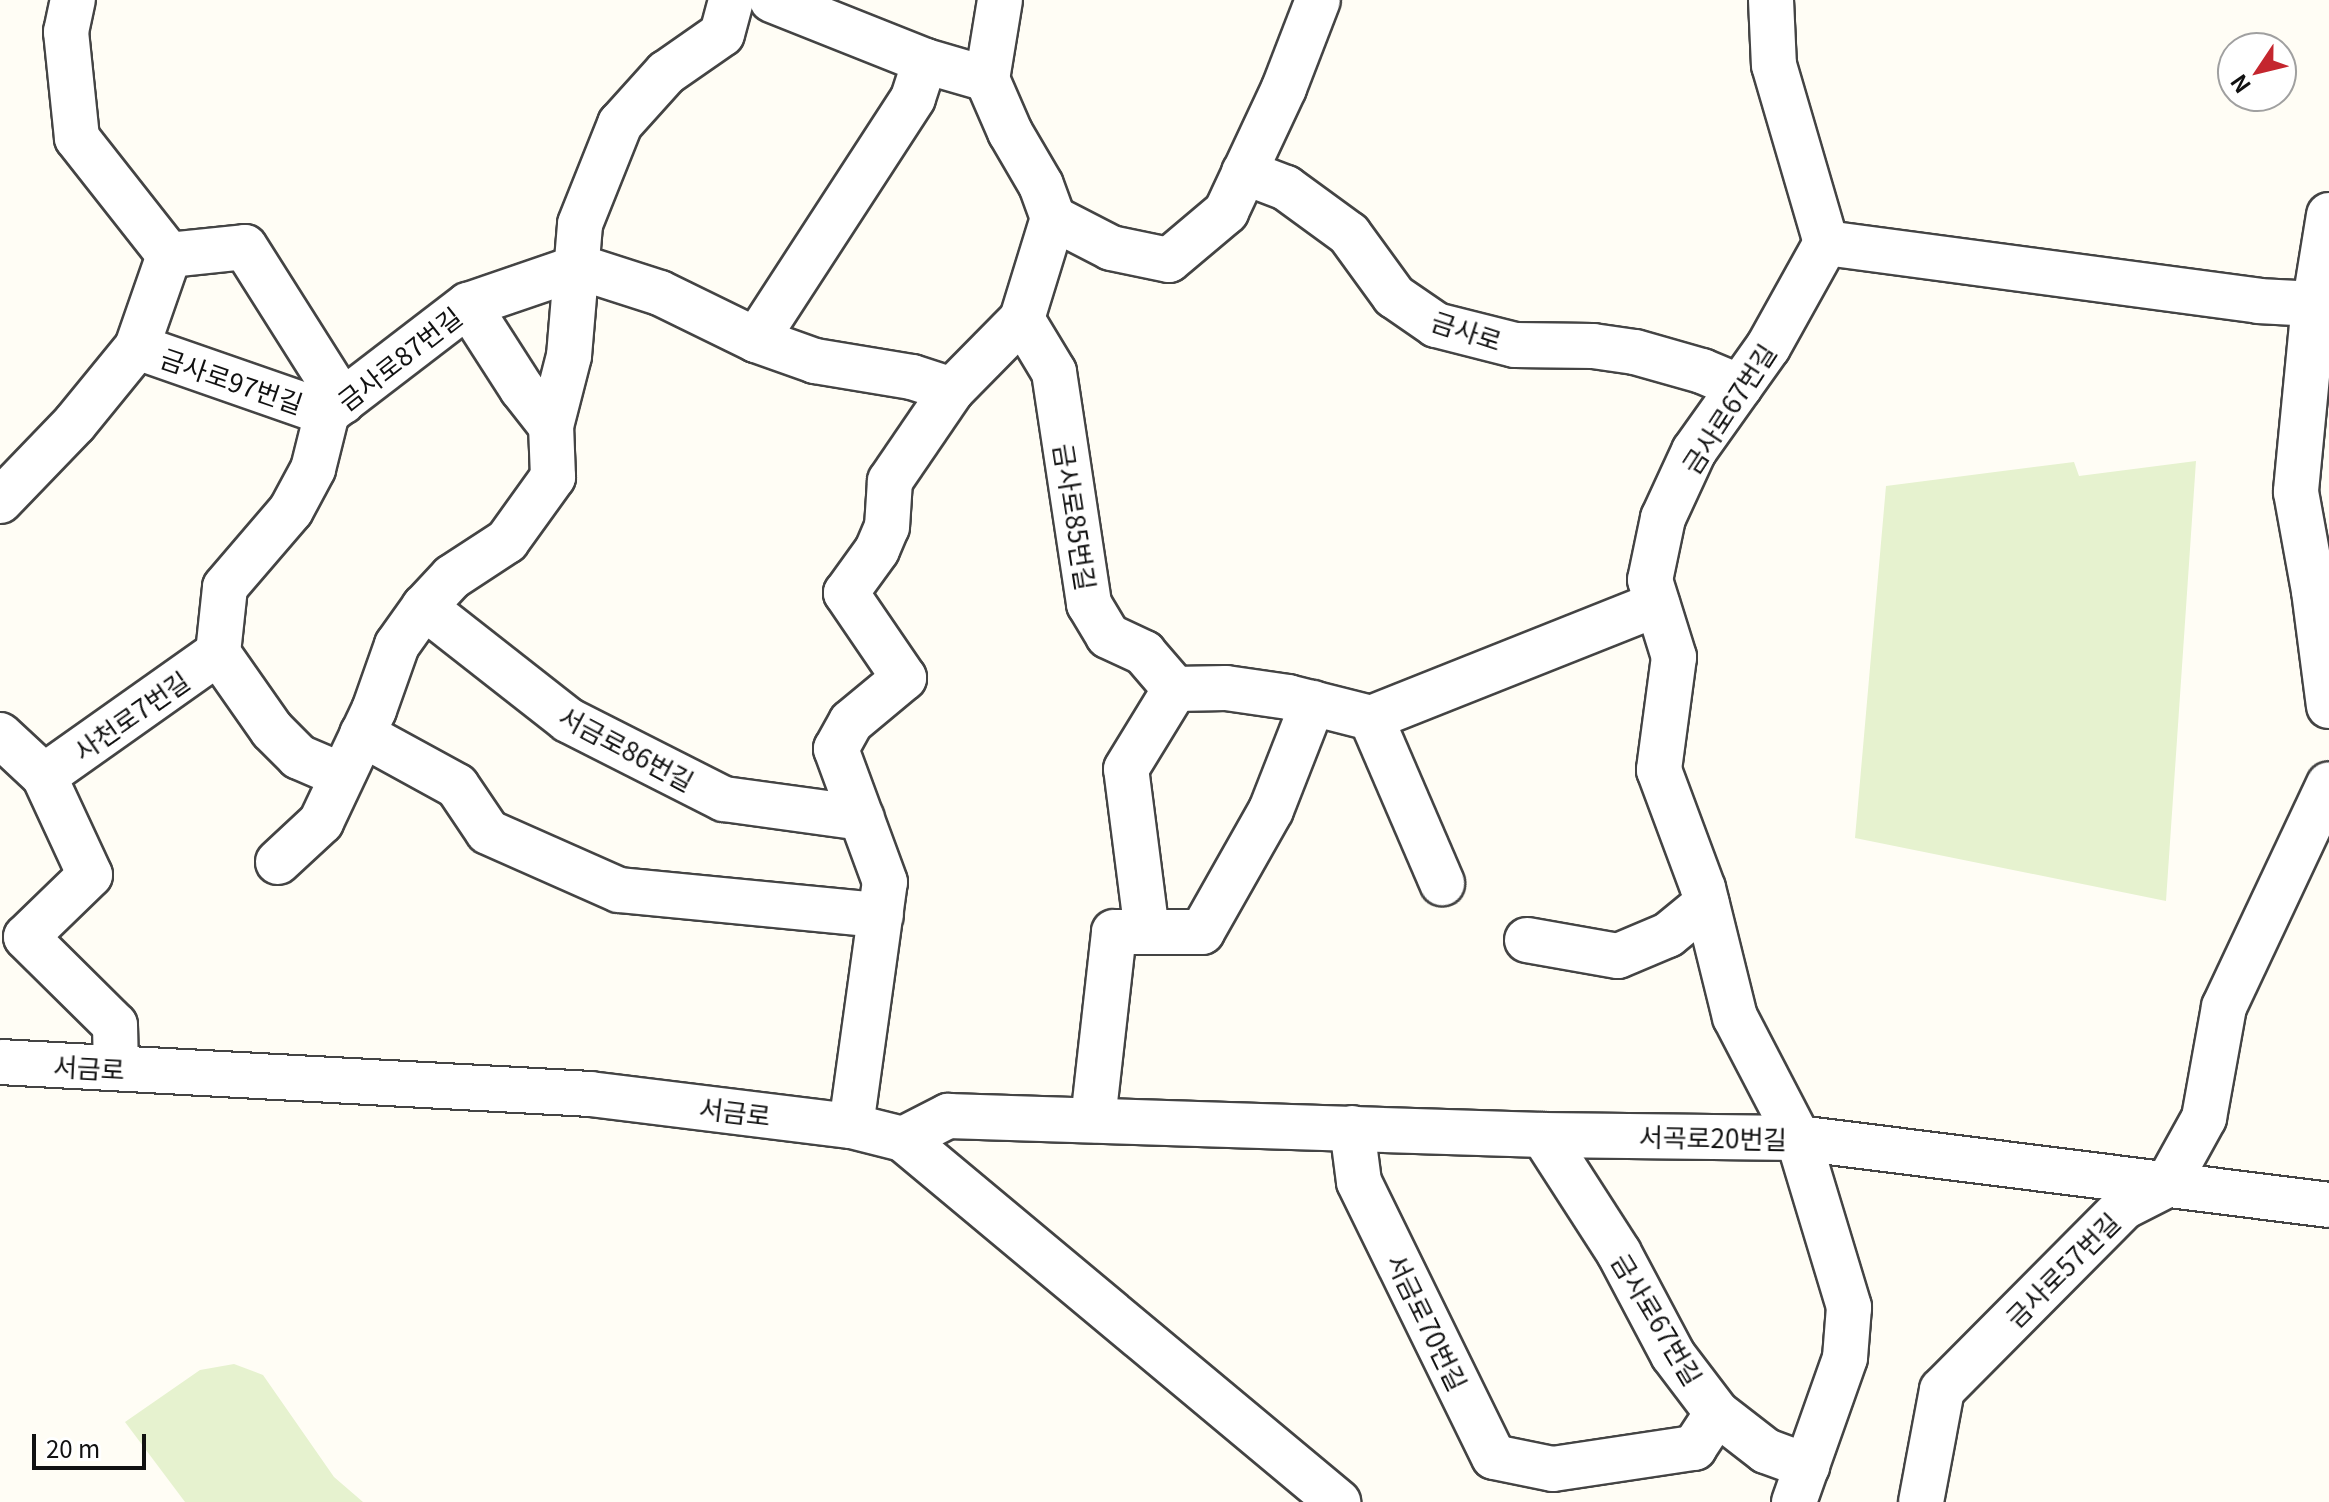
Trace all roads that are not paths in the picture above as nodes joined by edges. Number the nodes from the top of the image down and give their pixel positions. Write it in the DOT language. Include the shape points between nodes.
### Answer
graph roads {
  1 [pos="73,0"];
  2 [pos="731,0"];
  3 [pos="772,0"];
  4 [pos="1000,0"];
  5 [pos="1318,0"];
  6 [pos="1771,0"];
  7 [pos="925,61"];
  8 [pos="987,79"];
  9 [pos="1244,172"];
  10 [pos="2329,215"];
  11 [pos="1053,218"];
  12 [pos="1826,243"];
  13 [pos="169,255"];
  14 [pos="579,267"];
  15 [pos="2315,304"];
  16 [pos="468,305"];
  17 [pos="1022,319"];
  18 [pos="756,340"];
  19 [pos="137,347"];
  20 [pos="1740,387"];
  21 [pos="952,390"];
  22 [pos="335,408"];
  23 [pos="551,426"];
  24 [pos="0,501"];
  25 [pos="1657,604"];
  26 [pos="424,607"];
  27 [pos="218,653"];
  28 [pos="1175,689"];
  29 [pos="1313,703"];
  30 [pos="2329,706"];
  31 [pos="1371,718"];
  32 [pos="362,734"];
  33 [pos="0,735"];
  34 [pos="341,775"];
  35 [pos="44,776"];
  36 [pos="2329,784"];
  37 [pos="862,818"];
  38 [pos="278,862"];
  39 [pos="1442,883"];
  40 [pos="1707,903"];
  41 [pos="881,915"];
  42 [pos="1130,932"];
  43 [pos="1527,940"];
  44 [pos="0,1062"];
  45 [pos="116,1068"];
  46 [pos="1093,1120"];
  47 [pos="851,1126"];
  48 [pos="1352,1128"];
  49 [pos="1543,1135"];
  50 [pos="1798,1138"];
  51 [pos="903,1139"];
  52 [pos="2167,1185"];
  53 [pos="2329,1205"];
  54 [pos="1717,1413"];
  55 [pos="1801,1484"];
  56 [pos="1553,1485"];
  57 [pos="1338,1502"];
  58 [pos="1921,1502"];
  1 -- 13 [label="street" via="66,32 77,138"];
  2 -- 14 [label="street" via="722,34 666,73 620,124 580,224"];
  3 -- 7 [label="street"];
  4 -- 8 [label="street"];
  5 -- 9 [label="street"];
  6 -- 12 [label="street" via="1774,65"];
  7 -- 8 [label="street"];
  7 -- 18 [label="street" via="913,98"];
  8 -- 11 [label="street"];
  9 -- 11 [label="street" via="1226,212 1169,260 1111,248"];
  9 -- 20 [label="street, 금사로" via="1286,188 1349,234 1394,296 1436,325 1515,345 1635,352"];
  10 -- 15 [label="street"];
  11 -- 17 [label="street"];
  12 -- 15 [label="street" via="2258,301"];
  12 -- 20 [label="street, 금사로67번길"];
  13 -- 19 [label="street, 금사로97번길"];
  13 -- 22 [label="street" via="245,247"];
  14 -- 16 [label="street, 금사로87번길"];
  14 -- 18 [label="street" via="660,293"];
  14 -- 23 [label="street" via="569,356"];
  15 -- 30 [label="street" via="2296,492"];
  16 -- 22 [label="street, 금사로87번길"];
  16 -- 23 [label="street"];
  17 -- 21 [label="street"];
  17 -- 28 [label="street, 금사로85번길" via="1054,372 1089,604 1108,636 1144,653"];
  18 -- 21 [label="street" via="815,361 912,377"];
  19 -- 22 [label="street, 금사로97번길"];
  19 -- 24 [label="street, 금사로97번길" via="75,423"];
  20 -- 25 [label="street, 금사로67번길" via="1694,451 1663,518 1650,580"];
  21 -- 37 [label="street" via="890,481 887,527 846,593 904,678 851,722 836,749"];
  22 -- 27 [label="street, 금사로87번길" via="291,510 225,587"];
  23 -- 26 [label="street" via="553,477 507,541 452,577"];
  25 -- 31 [label="street"];
  25 -- 40 [label="street, 금사로67번길" via="1674,657 1659,770"];
  26 -- 32 [label="street" via="397,645"];
  26 -- 37 [label="street, 서금로86번길" via="568,720 724,799"];
  27 -- 34 [label="street" via="272,730 299,757"];
  27 -- 35 [label="street, 사천로7번길"];
  28 -- 29 [label="street" via="1226,688"];
  28 -- 42 [label="street" via="1126,769"];
  29 -- 31 [label="street"];
  29 -- 42 [label="street" via="1271,810 1202,932"];
  31 -- 39 [label="street"];
  32 -- 34 [label="street"];
  32 -- 41 [label="street" via="457,786 488,832 619,890"];
  33 -- 35 [label="street"];
  34 -- 38 [label="street" via="321,822"];
  35 -- 45 [label="street" via="90,875 26,937 115,1025"];
  36 -- 52 [label="street" via="2224,1007 2204,1118"];
  37 -- 41 [label="street" via="885,882"];
  40 -- 43 [label="street" via="1668,935 1618,956"];
  40 -- 50 [label="street, 금사로67번길" via="1735,1017"];
  41 -- 47 [label="street"];
  42 -- 46 [label="street"];
  44 -- 45 [label="street, 서금로"];
  45 -- 47 [label="street, 서금로" via="590,1094"];
  46 -- 48 [label="street, 서곡로20번길"];
  46 -- 51 [label="street, 서곡로20번길" via="948,1116"];
  47 -- 51 [label="street, 서금로"];
  48 -- 49 [label="street, 서곡로20번길"];
  48 -- 56 [label="street, 서금로70번길" via="1359,1182 1494,1457"];
  49 -- 50 [label="street, 서곡로20번길"];
  49 -- 54 [label="street, 금사로67번길" via="1619,1253 1673,1355"];
  50 -- 52 [label="street, 서곡로20번길"];
  50 -- 55 [label="street, 금사로67번길" via="1849,1307 1845,1358"];
  51 -- 57 [label="street, 서금로"];
  52 -- 53 [label="street, 서곡로20번길"];
  52 -- 58 [label="street, 금사로57번길" via="2124,1207 1942,1390"];
  54 -- 55 [label="street, 금사로67번길"];
  54 -- 56 [label="street, 서금로70번길" via="1694,1448"];
}
